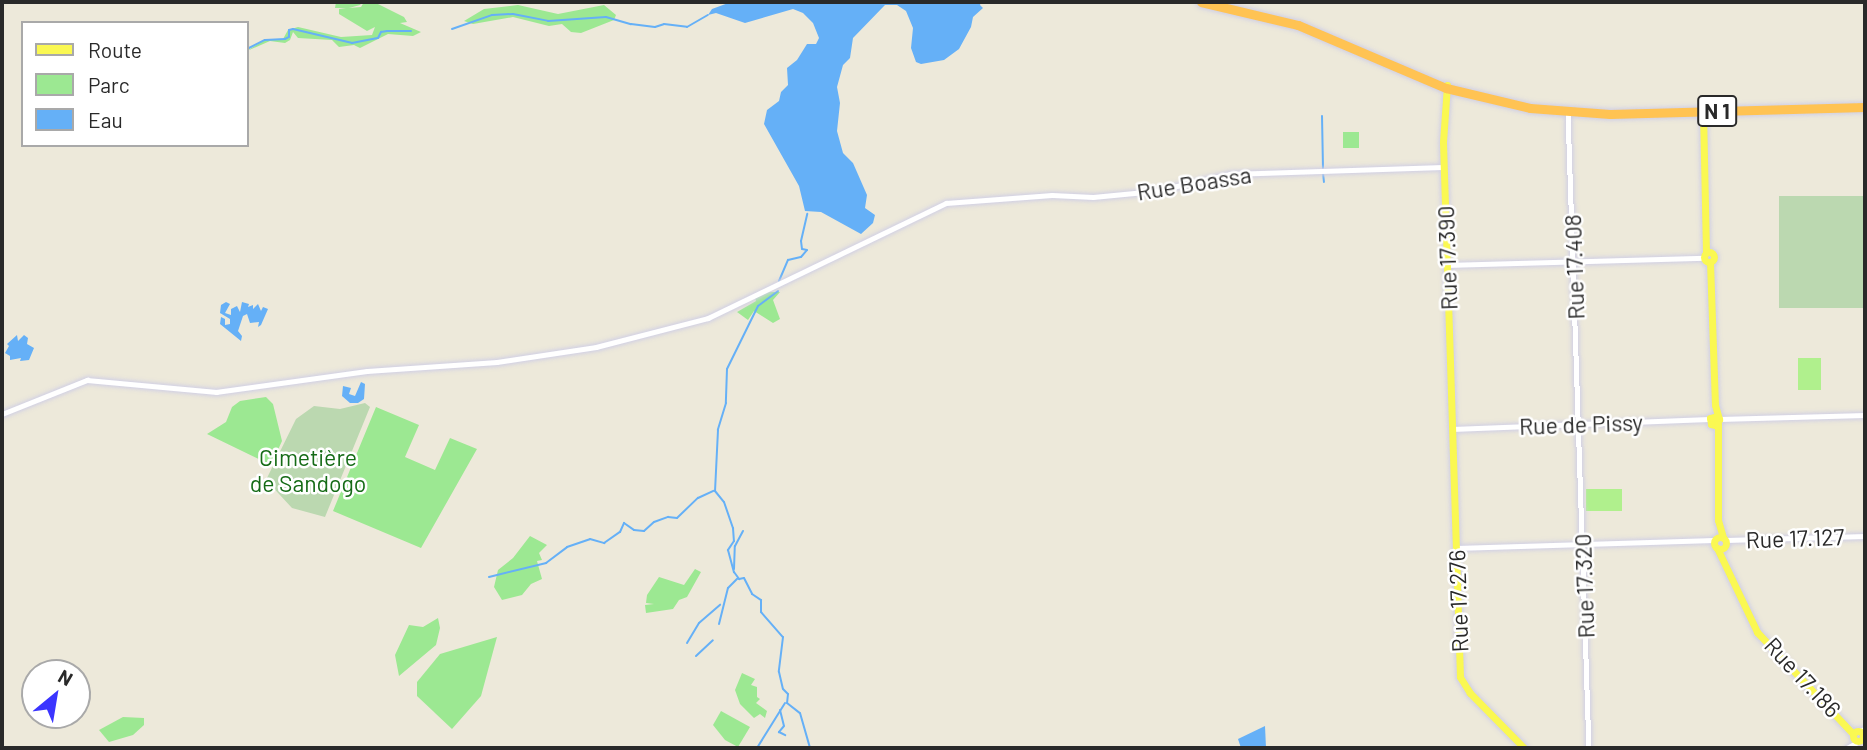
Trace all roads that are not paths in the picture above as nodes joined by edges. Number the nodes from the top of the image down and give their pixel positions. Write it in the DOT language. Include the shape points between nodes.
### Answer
graph roads {
  1 [pos="1201,2"];
  2 [pos="1217,2"];
  3 [pos="1447,87"];
  4 [pos="1865,105"];
  5 [pos="1704,110"];
  6 [pos="1568,111"];
  7 [pos="1443,167"];
  8 [pos="1707,257"];
  9 [pos="1573,261"];
  10 [pos="1447,265"];
  11 [pos="2,414"];
  12 [pos="1865,415"];
  13 [pos="1714,419"];
  14 [pos="1579,425"];
  15 [pos="1452,429"];
  16 [pos="1865,536"];
  17 [pos="1720,542"];
  18 [pos="1583,545"];
  19 [pos="1457,548"];
  20 [pos="1860,736"];
  21 [pos="1524,748"];
  22 [pos="1589,748"];
  23 [pos="1847,748"];
  1 -- 3 [label="highway, N 1" via="1298,25"];
  2 -- 3 [label="highway, N 1" via="1301,23"];
  3 -- 6 [label="highway, N 1" via="1504,104"];
  3 -- 7 [label="main road, Rue 17.390"];
  4 -- 5 [label="highway, N 1"];
  5 -- 6 [label="highway, N 1"];
  5 -- 8 [label="main road"];
  6 -- 9 [label="street, Rue 17.408"];
  7 -- 10 [label="main road, Rue 17.390"];
  7 -- 11 [label="street, Rue Boassa" via="1230,174 1155,191 946,202 701,321 596,347 216,392 87,380"];
  8 -- 9 [label="street"];
  8 -- 13 [label="main road"];
  9 -- 10 [label="street"];
  9 -- 14 [label="street, Rue 17.408"];
  10 -- 15 [label="main road, Rue 17.390"];
  12 -- 13 [label="street, Rue de Pissy"];
  13 -- 14 [label="street, Rue de Pissy"];
  13 -- 17 [label="main road"];
  14 -- 15 [label="street, Rue de Pissy"];
  14 -- 18 [label="street, Rue 17.320"];
  15 -- 19 [label="main road, Rue 17.276"];
  16 -- 17 [label="street, Rue 17.127"];
  17 -- 18 [label="street, Rue 17.127"];
  17 -- 20 [label="main road, Rue 17.186" via="1754,621"];
  17 -- 20 [label="main road" via="1757,632"];
  18 -- 19 [label="street, Rue 17.127"];
  18 -- 22 [label="street, Rue 17.320"];
  19 -- 21 [label="main road, Rue 17.276" via="1461,679"];
  20 -- 23 [label="street"];
}
